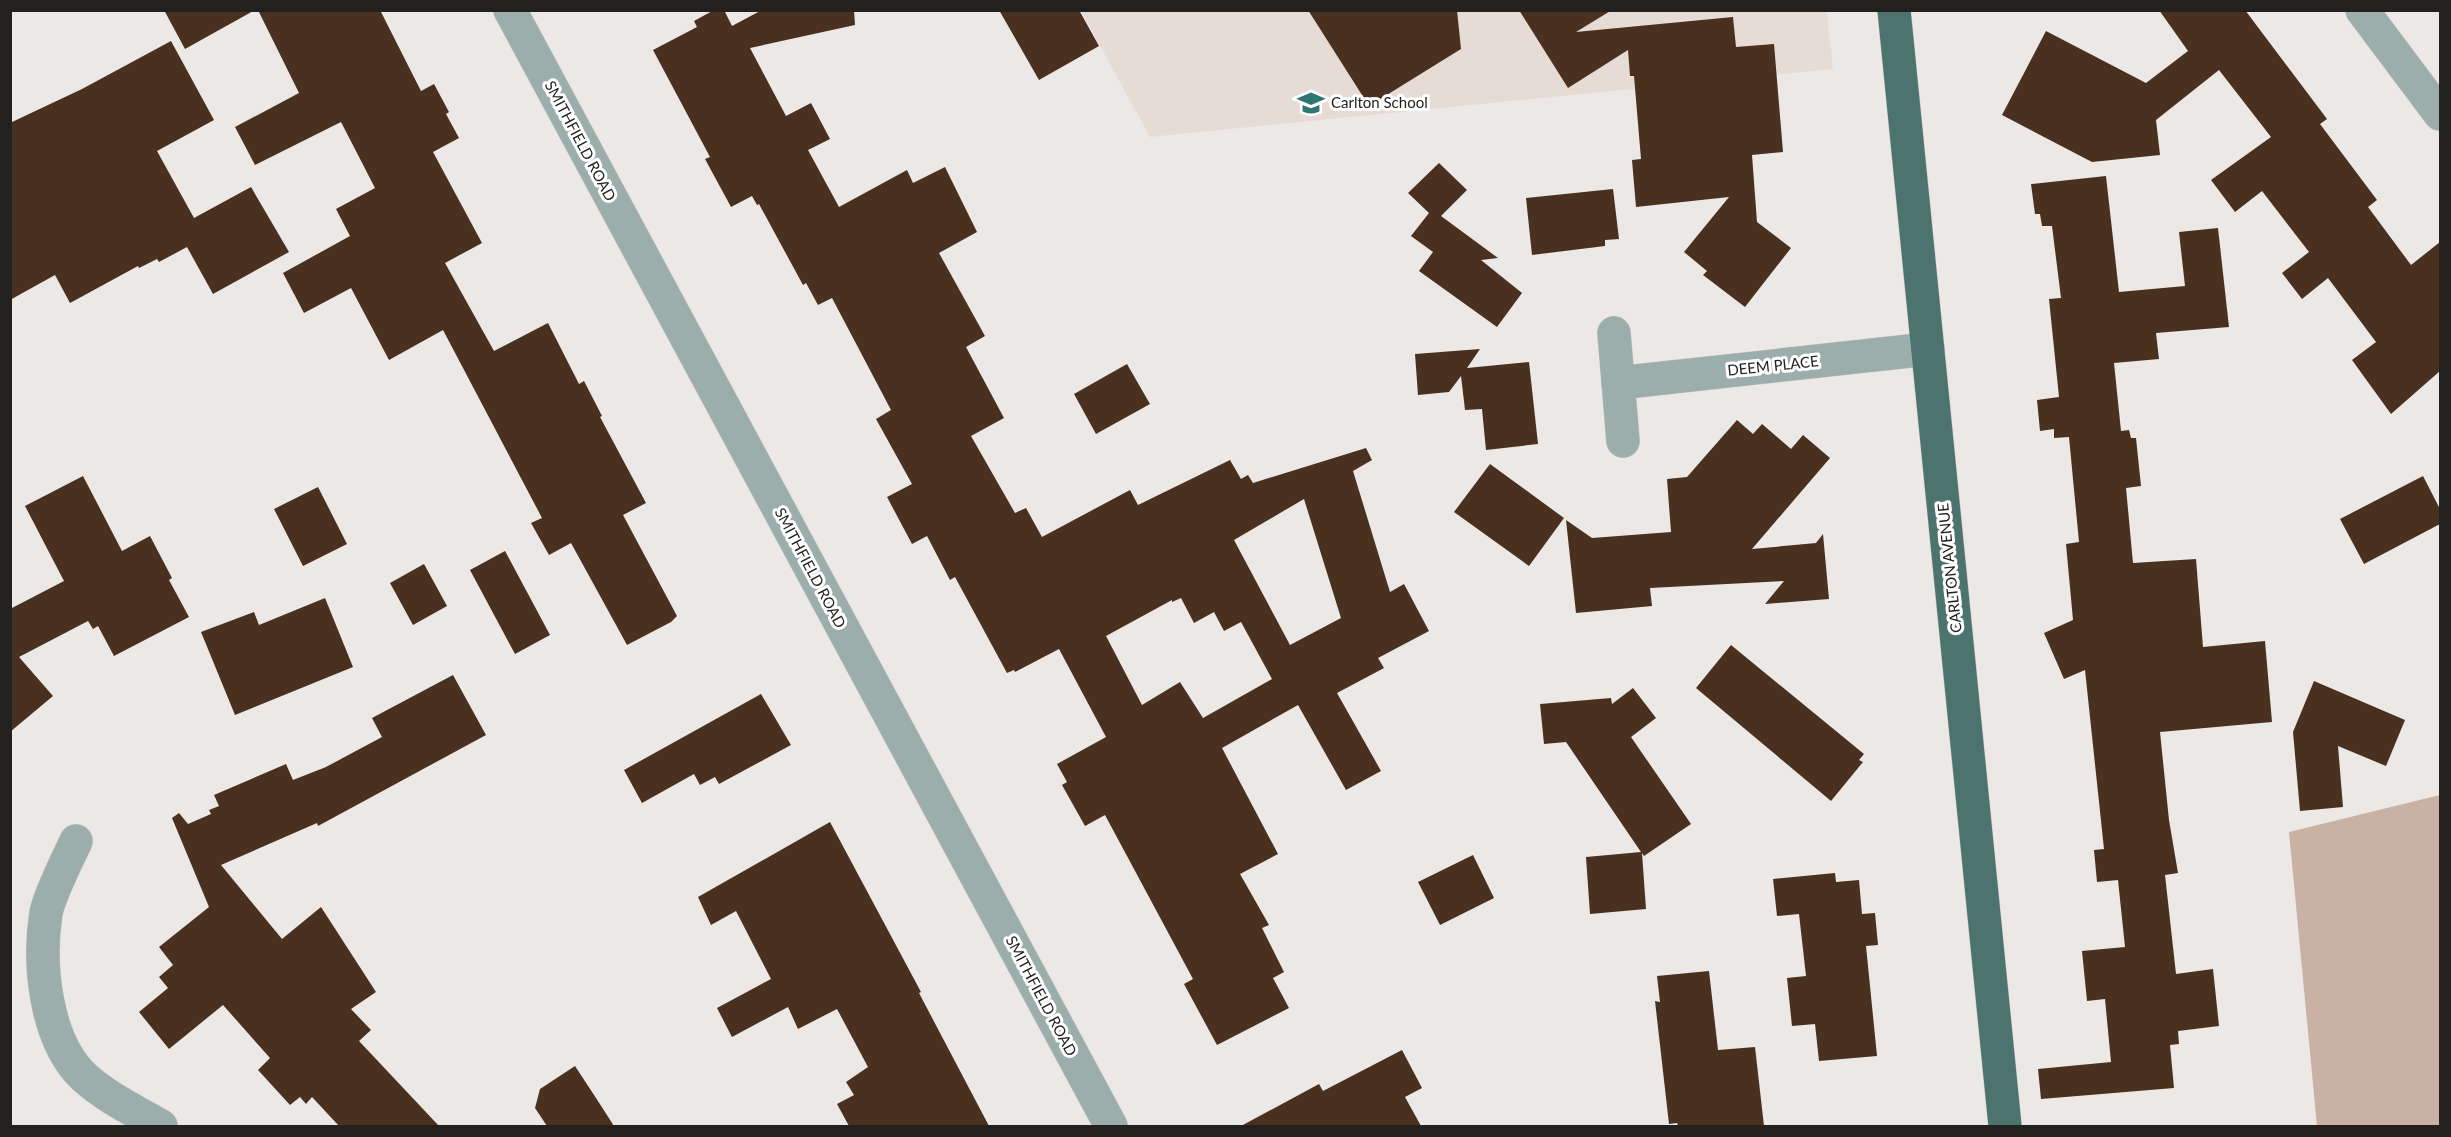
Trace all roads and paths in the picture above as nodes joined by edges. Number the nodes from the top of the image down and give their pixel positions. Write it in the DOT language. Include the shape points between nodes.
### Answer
graph roads {
  1 [pos="510,10"];
  2 [pos="1894,10"];
  3 [pos="2362,10"];
  4 [pos="2440,114"];
  5 [pos="1614,333"];
  6 [pos="1928,349"];
  7 [pos="1618,383"];
  8 [pos="1623,441"];
  9 [pos="76,841"];
  10 [pos="161,1126"];
  11 [pos="1111,1126"];
  12 [pos="2005,1126"];
  1 -- 11 [label="street, SMITHFIELD ROAD"];
  2 -- 6 [label="highway, CARLTON AVENUE"];
  3 -- 4 [label="street"];
  5 -- 7 [label="street"];
  6 -- 7 [label="street, DEEM PLACE"];
  6 -- 12 [label="highway, CARLTON AVENUE"];
  7 -- 8 [label="street"];
  9 -- 10 [label="street" via="46,911 43,963 47,1004 59,1042 83,1076 113,1099"];
}
